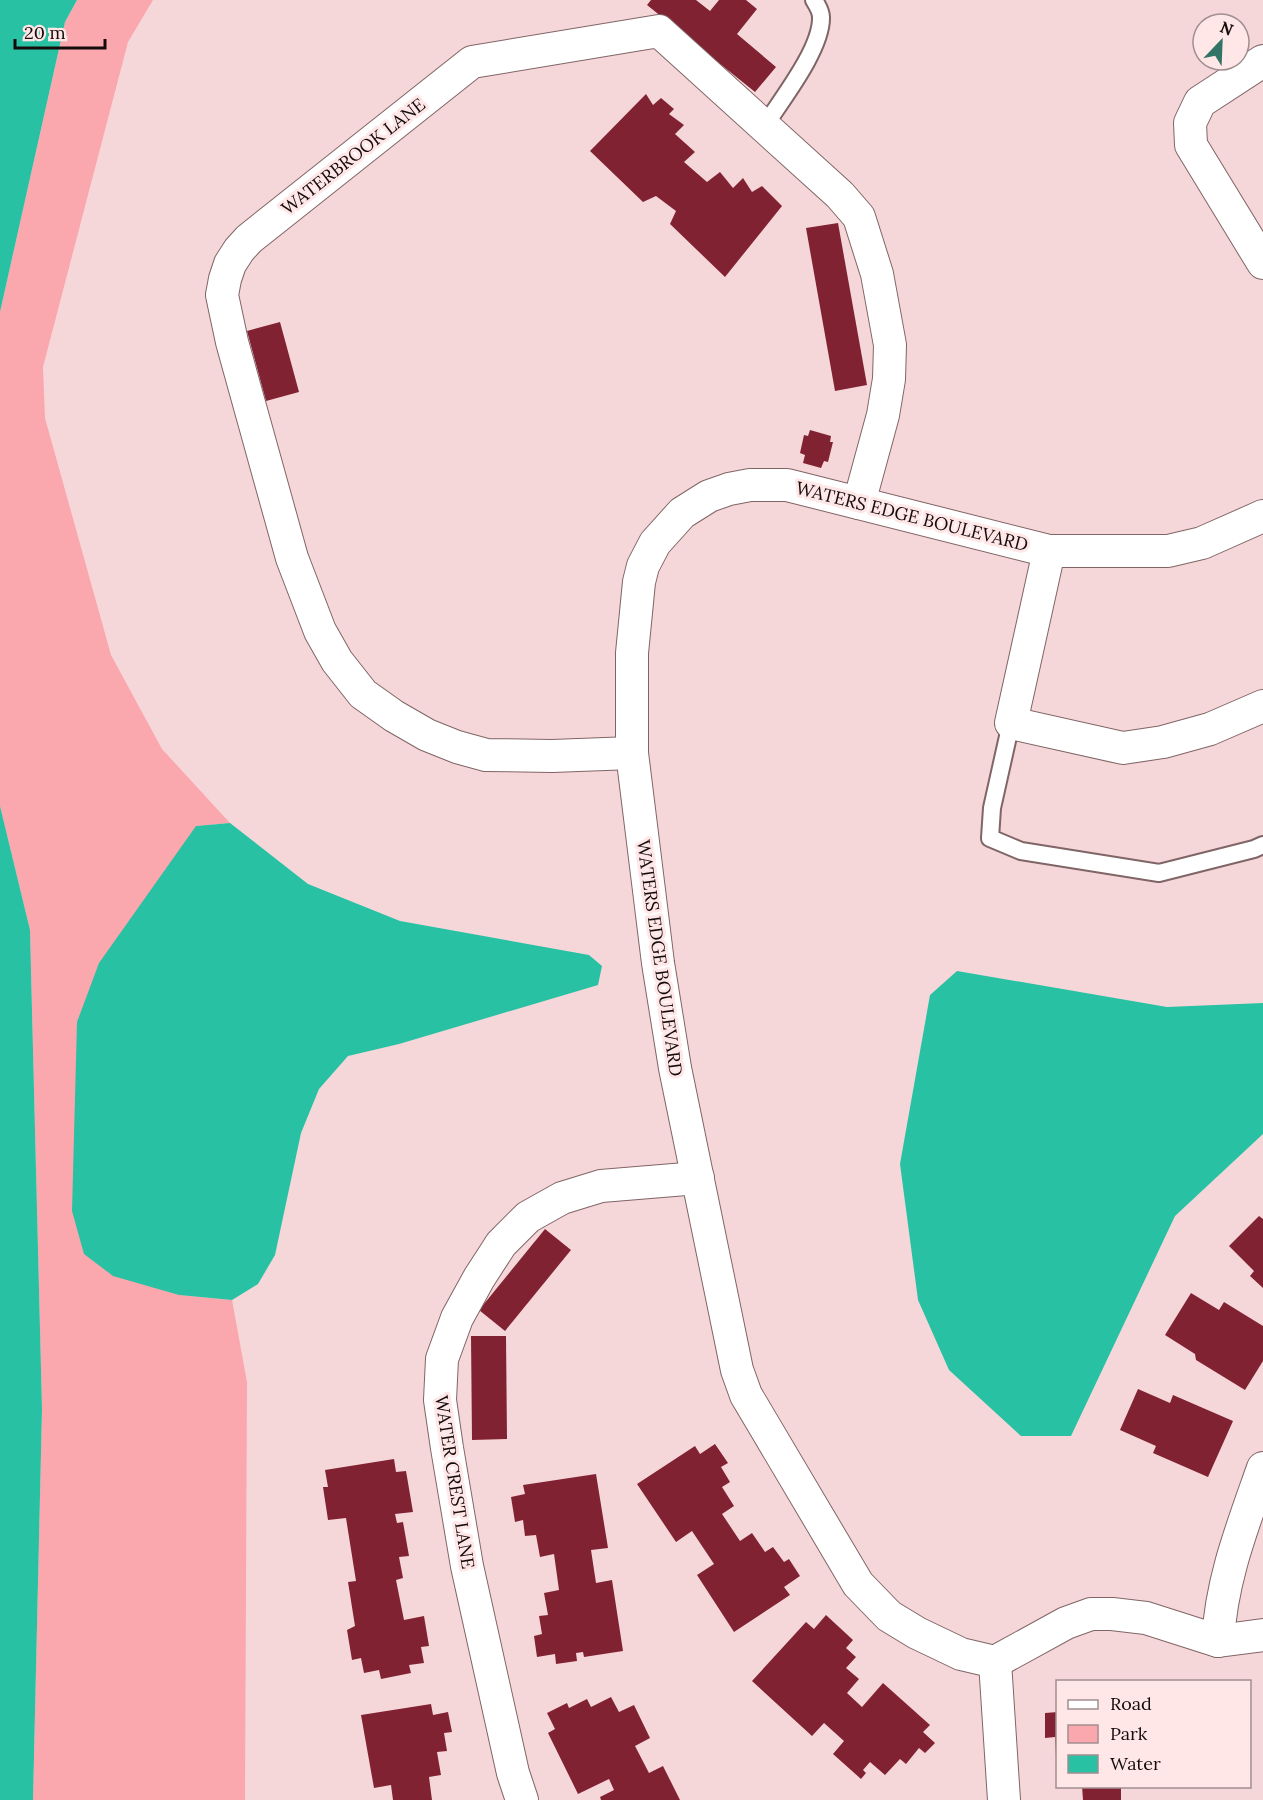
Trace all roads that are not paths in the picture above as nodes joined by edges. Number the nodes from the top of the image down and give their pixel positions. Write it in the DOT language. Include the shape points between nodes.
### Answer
graph roads {
  1 [pos="814,0"];
  2 [pos="1263,61"];
  3 [pos="764,127"];
  4 [pos="1263,263"];
  5 [pos="859,503"];
  6 [pos="1263,516"];
  7 [pos="1049,551"];
  8 [pos="1263,706"];
  9 [pos="1011,723"];
  10 [pos="632,753"];
  11 [pos="1263,845"];
  12 [pos="698,1178"];
  13 [pos="1263,1467"];
  14 [pos="1263,1635"];
  15 [pos="1218,1641"];
  16 [pos="995,1662"];
  17 [pos="522,1800"];
  18 [pos="1004,1800"];
  1 -- 3 [label="lane" via="822,15 813,51"];
  2 -- 4 [label="street" via="1200,102 1190,123 1191,145"];
  3 -- 5 [label="street, WATERBROOK LANE" via="859,217 877,274 890,345 889,379"];
  3 -- 10 [label="street, WATERBROOK LANE" via="659,31 472,62 249,239 230,264 225,279 222,295 232,342 292,558 320,631 363,694 427,735 486,755"];
  5 -- 7 [label="street, WATERS EDGE BOULEVARD"];
  5 -- 10 [label="street, WATERS EDGE BOULEVARD" via="787,485 750,485 709,496 675,520 655,543 639,582 632,653"];
  6 -- 7 [label="street, WATERS EDGE BOULEVARD" via="1202,543 1168,551"];
  7 -- 9 [label="street"];
  8 -- 9 [label="street" via="1210,729 1123,748"];
  9 -- 11 [label="lane" via="992,808 990,838 1021,851 1159,873"];
  10 -- 12 [label="street, WATERS EDGE BOULEVARD" via="662,986"];
  12 -- 16 [label="street, WATERS EDGE BOULEVARD" via="737,1370 746,1395 858,1584 889,1616 917,1633 961,1654"];
  12 -- 17 [label="street, WATER CREST LANE" via="601,1186 562,1198 528,1217 501,1244 479,1278 457,1318 442,1359 440,1400 467,1566"];
  13 -- 15 [label="street" via="1233,1557 1220,1611"];
  14 -- 15 [label="street"];
  15 -- 16 [label="street" via="1146,1618 1091,1614 1066,1623"];
  16 -- 18 [label="street"];
}
